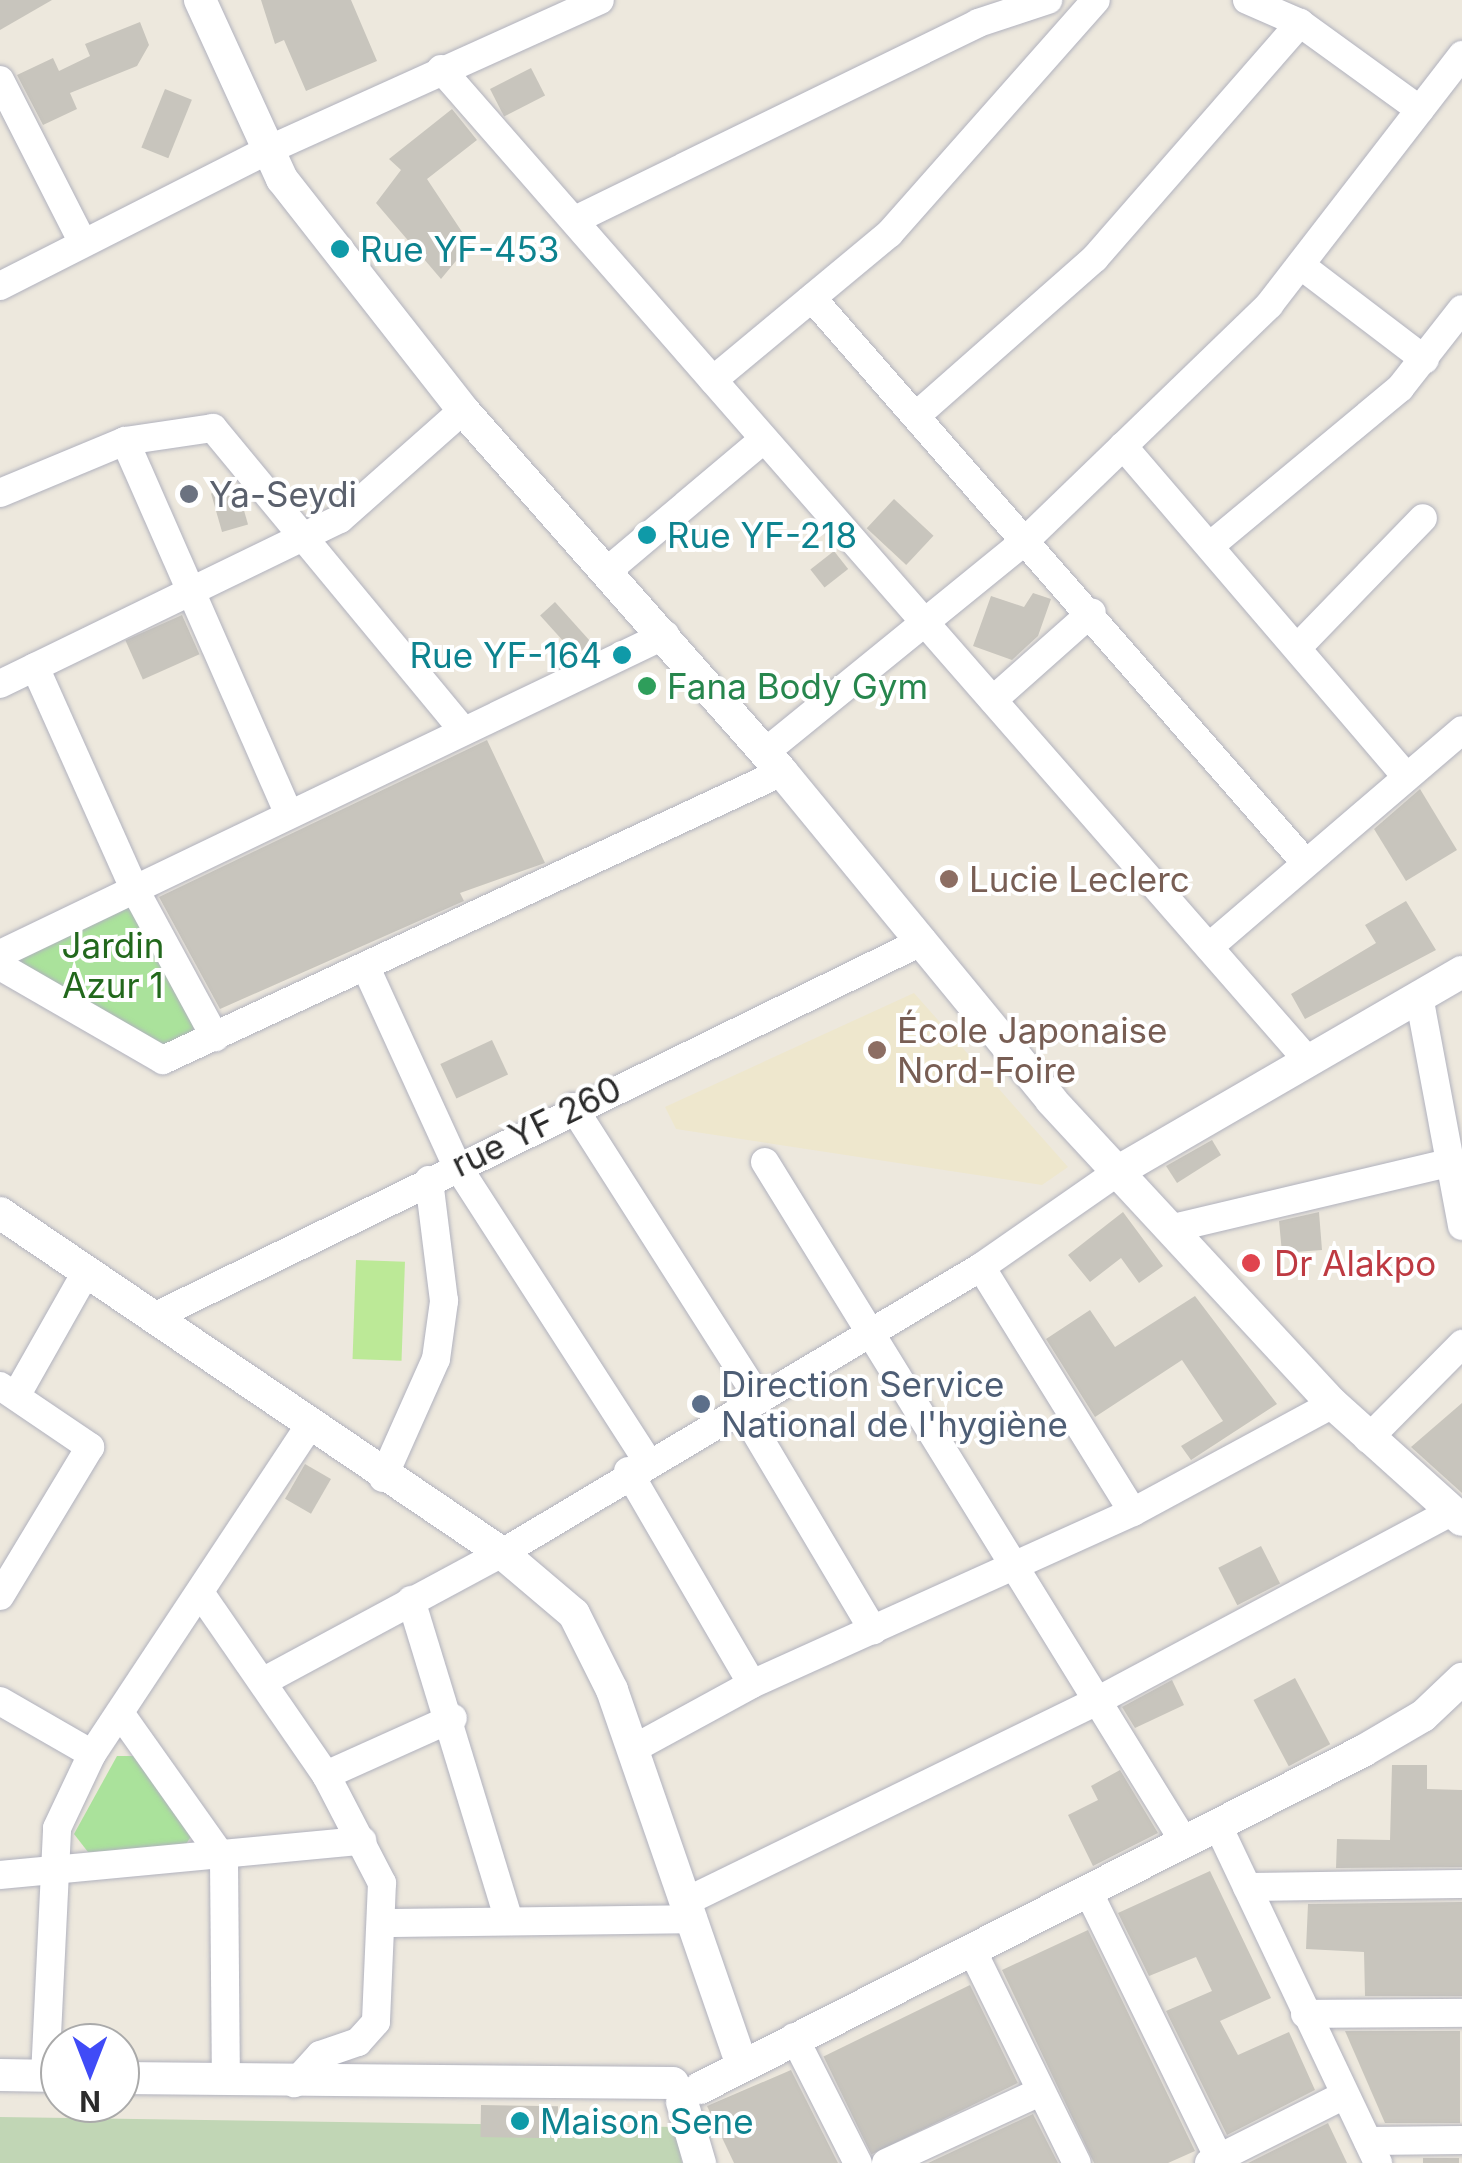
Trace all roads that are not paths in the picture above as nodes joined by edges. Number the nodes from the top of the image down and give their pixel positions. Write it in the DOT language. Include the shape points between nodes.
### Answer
graph roads {
  1 [pos="200,0"];
  2 [pos="600,0"];
  3 [pos="1048,0"];
  4 [pos="1096,0"];
  5 [pos="1247,0"];
  6 [pos="1300,23"];
  7 [pos="1462,55"];
  8 [pos="442,69"];
  9 [pos="0,80"];
  10 [pos="1420,110"];
  11 [pos="268,150"];
  12 [pos="579,218"];
  13 [pos="83,243"];
  14 [pos="1302,266"];
  15 [pos="0,286"];
  16 [pos="812,298"];
  17 [pos="1462,309"];
  18 [pos="1425,360"];
  19 [pos="713,380"];
  20 [pos="463,410"];
  21 [pos="917,415"];
  22 [pos="763,440"];
  23 [pos="126,442"];
  24 [pos="1124,446"];
  25 [pos="0,493"];
  26 [pos="1423,518"];
  27 [pos="304,539"];
  28 [pos="1027,539"];
  29 [pos="1211,545"];
  30 [pos="606,572"];
  31 [pos="186,592"];
  32 [pos="1092,612"];
  33 [pos="926,624"];
  34 [pos="665,635"];
  35 [pos="1299,646"];
  36 [pos="35,667"];
  37 [pos="0,684"];
  38 [pos="993,700"];
  39 [pos="464,730"];
  40 [pos="1462,730"];
  41 [pos="773,763"];
  42 [pos="1406,776"];
  43 [pos="288,812"];
  44 [pos="1304,861"];
  45 [pos="134,888"];
  46 [pos="923,941"];
  47 [pos="1209,947"];
  48 [pos="0,954"];
  49 [pos="0,966"];
  50 [pos="368,972"];
  51 [pos="1462,972"];
  52 [pos="1418,996"];
  53 [pos="215,1038"];
  54 [pos="1309,1062"];
  55 [pos="574,1108"];
  56 [pos="765,1162"];
  57 [pos="456,1164"];
  58 [pos="1445,1164"];
  59 [pos="1122,1168"];
  60 [pos="430,1180"];
  61 [pos="0,1213"];
  62 [pos="1462,1226"];
  63 [pos="1178,1227"];
  64 [pos="981,1267"];
  65 [pos="85,1274"];
  66 [pos="152,1318"];
  67 [pos="868,1332"];
  68 [pos="1462,1344"];
  69 [pos="8,1391"];
  70 [pos="749,1401"];
  71 [pos="1332,1404"];
  72 [pos="310,1425"];
  73 [pos="1368,1439"];
  74 [pos="637,1465"];
  75 [pos="383,1478"];
  76 [pos="1133,1512"];
  77 [pos="1457,1515"];
  78 [pos="502,1553"];
  79 [pos="10,1557"];
  80 [pos="1010,1568"];
  81 [pos="201,1594"];
  82 [pos="0,1596"];
  83 [pos="412,1600"];
  84 [pos="872,1630"];
  85 [pos="1462,1679"];
  86 [pos="266,1680"];
  87 [pos="752,1684"];
  88 [pos="0,1701"];
  89 [pos="1095,1702"];
  90 [pos="120,1713"];
  91 [pos="453,1718"];
  92 [pos="633,1749"];
  93 [pos="92,1754"];
  94 [pos="326,1774"];
  95 [pos="1218,1826"];
  96 [pos="362,1840"];
  97 [pos="1185,1842"];
  98 [pos="224,1860"];
  99 [pos="0,1875"];
  100 [pos="53,1876"];
  101 [pos="1462,1884"];
  102 [pos="1247,1887"];
  103 [pos="1088,1891"];
  104 [pos="690,1910"];
  105 [pos="508,1917"];
  106 [pos="387,1923"];
  107 [pos="972,1950"];
  108 [pos="1462,2013"];
  109 [pos="1305,2014"];
  110 [pos="53,2023"];
  111 [pos="794,2037"];
  112 [pos="0,2075"];
  113 [pos="40,2076"];
  114 [pos="140,2078"];
  115 [pos="226,2080"];
  116 [pos="295,2084"];
  117 [pos="697,2089"];
  118 [pos="1040,2092"];
  119 [pos="1342,2096"];
  120 [pos="1462,2140"];
  121 [pos="1373,2152"];
  122 [pos="1216,2162"];
  123 [pos="700,2163"];
  124 [pos="858,2163"];
  125 [pos="886,2163"];
  126 [pos="1077,2163"];
  1 -- 11 [label="street"];
  2 -- 8 [label="street"];
  3 -- 12 [label="street" via="978,22"];
  4 -- 16 [label="street" via="889,234"];
  5 -- 6 [label="street"];
  6 -- 10 [label="street"];
  6 -- 21 [label="street" via="1096,258"];
  7 -- 10 [label="street"];
  8 -- 11 [label="street"];
  8 -- 12 [label="street"];
  9 -- 13 [label="street"];
  10 -- 14 [label="street"];
  11 -- 13 [label="street"];
  11 -- 20 [label="street" via="310,220"];
  12 -- 19 [label="street"];
  13 -- 15 [label="street"];
  14 -- 18 [label="street"];
  14 -- 24 [label="street"];
  16 -- 19 [label="street"];
  16 -- 21 [label="street"];
  17 -- 18 [label="street"];
  18 -- 29 [label="street"];
  19 -- 22 [label="street"];
  20 -- 27 [label="street" via="388,484"];
  20 -- 30 [label="street"];
  21 -- 28 [label="street"];
  22 -- 30 [label="street"];
  22 -- 33 [label="street"];
  23 -- 25 [label="street"];
  23 -- 27 [label="street" via="212,428"];
  23 -- 31 [label="street"];
  24 -- 28 [label="street"];
  24 -- 29 [label="street"];
  26 -- 35 [label="street"];
  27 -- 31 [label="street"];
  27 -- 39 [label="street"];
  28 -- 32 [label="street"];
  28 -- 33 [label="street"];
  29 -- 35 [label="street"];
  30 -- 34 [label="street"];
  31 -- 36 [label="street"];
  31 -- 43 [label="street"];
  32 -- 38 [label="street"];
  32 -- 44 [label="street"];
  33 -- 38 [label="street"];
  33 -- 41 [label="street"];
  34 -- 39 [label="street"];
  34 -- 41 [label="street"];
  35 -- 42 [label="street"];
  36 -- 37 [label="street"];
  36 -- 45 [label="street"];
  38 -- 47 [label="street"];
  39 -- 43 [label="street"];
  40 -- 42 [label="street"];
  41 -- 46 [label="street"];
  41 -- 50 [label="street"];
  42 -- 44 [label="street"];
  43 -- 45 [label="street"];
  44 -- 47 [label="street"];
  45 -- 48 [label="street"];
  45 -- 53 [label="street"];
  46 -- 55 [label="street, rue YF 260"];
  46 -- 59 [label="street" via="1051,1100"];
  47 -- 54 [label="street"];
  49 -- 53 [label="street" via="153,1058"];
  50 -- 53 [label="street"];
  50 -- 57 [label="street"];
  51 -- 52 [label="street"];
  52 -- 54 [label="street"];
  52 -- 58 [label="street"];
  54 -- 59 [label="street"];
  55 -- 57 [label="street, rue YF 260"];
  55 -- 70 [label="street"];
  56 -- 67 [label="street"];
  57 -- 60 [label="street, rue YF 260"];
  57 -- 74 [label="street"];
  58 -- 62 [label="street"];
  58 -- 63 [label="street"];
  59 -- 63 [label="street"];
  59 -- 64 [label="street"];
  60 -- 66 [label="street, rue YF 260"];
  60 -- 75 [label="street" via="444,1301 436,1359"];
  61 -- 65 [label="street"];
  63 -- 71 [label="street"];
  64 -- 67 [label="street"];
  64 -- 76 [label="street"];
  65 -- 66 [label="street"];
  65 -- 69 [label="street"];
  66 -- 72 [label="street"];
  67 -- 70 [label="street"];
  67 -- 80 [label="street"];
  68 -- 73 [label="street"];
  69 -- 79 [label="street" via="90,1447"];
  70 -- 74 [label="street"];
  70 -- 84 [label="street"];
  71 -- 73 [label="street"];
  71 -- 76 [label="street"];
  72 -- 75 [label="street"];
  72 -- 81 [label="street"];
  73 -- 77 [label="street"];
  74 -- 78 [label="street"];
  74 -- 87 [label="street"];
  75 -- 78 [label="street"];
  76 -- 80 [label="street"];
  77 -- 89 [label="street"];
  78 -- 83 [label="street"];
  78 -- 92 [label="street" via="586,1632"];
  79 -- 82 [label="street"];
  80 -- 84 [label="street"];
  80 -- 89 [label="street"];
  81 -- 86 [label="street"];
  81 -- 90 [label="street"];
  83 -- 86 [label="street"];
  83 -- 91 [label="street"];
  84 -- 87 [label="street"];
  85 -- 95 [label="street" via="1424,1716"];
  86 -- 94 [label="street"];
  87 -- 92 [label="street"];
  88 -- 93 [label="street"];
  89 -- 97 [label="street"];
  89 -- 104 [label="street"];
  90 -- 93 [label="street"];
  90 -- 98 [label="street"];
  91 -- 94 [label="street"];
  91 -- 105 [label="street"];
  92 -- 104 [label="street"];
  93 -- 100 [label="street" via="57,1828"];
  94 -- 96 [label="street"];
  95 -- 97 [label="street"];
  95 -- 102 [label="street"];
  96 -- 98 [label="street"];
  96 -- 106 [label="street"];
  97 -- 103 [label="street"];
  98 -- 100 [label="street"];
  98 -- 115 [label="street"];
  99 -- 100 [label="street"];
  100 -- 110 [label="street"];
  101 -- 102 [label="street"];
  102 -- 109 [label="street"];
  103 -- 107 [label="street"];
  103 -- 122 [label="street"];
  104 -- 105 [label="street"];
  104 -- 117 [label="street"];
  105 -- 106 [label="street"];
  106 -- 116 [label="street" via="376,2022 358,2042 320,2055"];
  107 -- 111 [label="street"];
  107 -- 118 [label="street"];
  108 -- 109 [label="street"];
  109 -- 119 [label="street"];
  111 -- 117 [label="street"];
  111 -- 124 [label="street"];
  112 -- 113 [label="street"];
  114 -- 115 [label="street"];
  115 -- 116 [label="street"];
  116 -- 117 [label="street"];
  117 -- 123 [label="street"];
  118 -- 125 [label="street"];
  118 -- 126 [label="street"];
  119 -- 121 [label="street"];
  119 -- 122 [label="street"];
  120 -- 121 [label="street"];
}
